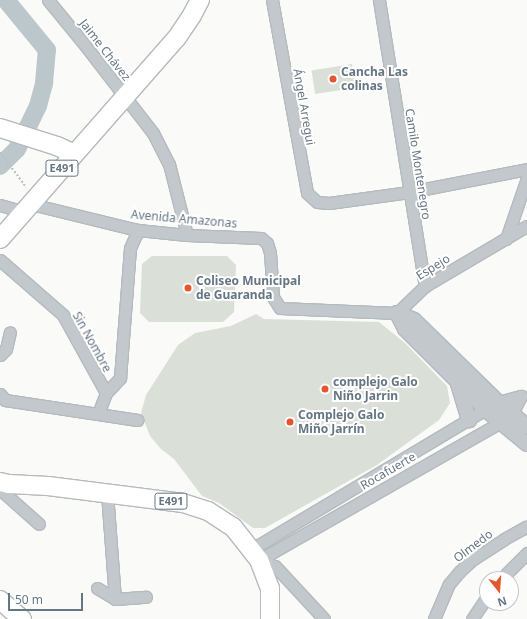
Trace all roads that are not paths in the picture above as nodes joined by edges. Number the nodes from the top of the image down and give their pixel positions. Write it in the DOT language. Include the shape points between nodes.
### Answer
graph roads {
  1 [pos="48,0"];
  2 [pos="200,0"];
  3 [pos="272,0"];
  4 [pos="379,0"];
  5 [pos="125,97"];
  6 [pos="0,128"];
  7 [pos="74,154"];
  8 [pos="527,169"];
  9 [pos="527,178"];
  10 [pos="409,192"];
  11 [pos="0,205"];
  12 [pos="27,208"];
  13 [pos="527,226"];
  14 [pos="138,230"];
  15 [pos="187,235"];
  16 [pos="0,239"];
  17 [pos="506,239"];
  18 [pos="0,260"];
  19 [pos="425,286"];
  20 [pos="397,313"];
  21 [pos="10,332"];
  22 [pos="0,355"];
  23 [pos="456,378"];
  24 [pos="524,393"];
  25 [pos="0,394"];
  26 [pos="106,394"];
  27 [pos="498,402"];
  28 [pos="486,410"];
  29 [pos="98,414"];
  30 [pos="506,418"];
  31 [pos="138,420"];
  32 [pos="469,420"];
  33 [pos="527,426"];
  34 [pos="527,444"];
  35 [pos="0,482"];
  36 [pos="0,488"];
  37 [pos="107,493"];
  38 [pos="39,524"];
  39 [pos="527,526"];
  40 [pos="527,553"];
  41 [pos="256,554"];
  42 [pos="509,571"];
  43 [pos="97,588"];
  44 [pos="146,597"];
  45 [pos="115,599"];
  46 [pos="0,600"];
  47 [pos="479,609"];
  48 [pos="22,619"];
  49 [pos="270,619"];
  50 [pos="324,619"];
  51 [pos="434,619"];
  52 [pos="472,619"];
  1 -- 5 [label="street, Jaime Chávez"];
  2 -- 5 [label="main road, E491" via="176,39"];
  3 -- 10 [label="street, Ángel Arregui" via="307,193 317,202 329,203"];
  4 -- 10 [label="street, Camilo Montenegro"];
  5 -- 7 [label="main road, E491"];
  5 -- 15 [label="street, Jaime Chávez" via="153,133 169,164"];
  6 -- 7 [label="main road"];
  7 -- 12 [label="main road, E491"];
  8 -- 10 [label="street"];
  9 -- 17 [label="street"];
  10 -- 19 [label="street, Camilo Montenegro"];
  11 -- 12 [label="street, Avenida Amazonas"];
  12 -- 14 [label="street, Avenida Amazonas"];
  12 -- 16 [label="main road, E491"];
  13 -- 17 [label="street, Espejo"];
  14 -- 15 [label="street, Avenida Amazonas"];
  14 -- 26 [label="street" via="130,248 120,378"];
  15 -- 20 [label="street, Avenida Amazonas" via="261,238 267,243 270,253 272,297 280,308"];
  17 -- 19 [label="street, Espejo"];
  18 -- 26 [label="street, Sin Nombre" via="63,315"];
  19 -- 20 [label="street, Espejo"];
  20 -- 23 [label="street" via="405,329"];
  20 -- 27 [label="street" via="414,320"];
  21 -- 22 [label="street" via="6,349"];
  23 -- 28 [label="street"];
  23 -- 32 [label="street"];
  24 -- 27 [label="street, Rocafuerte"];
  24 -- 30 [label="street, Rocafuerte"];
  25 -- 29 [label="street" via="5,400"];
  26 -- 29 [label="street"];
  27 -- 28 [label="street, Rocafuerte"];
  27 -- 30 [label="street"];
  28 -- 30 [label="street"];
  28 -- 32 [label="street, Rocafuerte"];
  29 -- 31 [label="street"];
  30 -- 33 [label="street"];
  30 -- 34 [label="street"];
  30 -- 41 [label="street, Rocafuerte"];
  32 -- 41 [label="street, Rocafuerte"];
  35 -- 37 [label="main road, E491"];
  36 -- 38 [label="street"];
  37 -- 41 [label="main road, E491" via="183,503 208,511 233,527"];
  37 -- 45 [label="street"];
  39 -- 51 [label="street, Olmedo" via="472,560 459,572 449,584"];
  40 -- 42 [label="street"];
  41 -- 49 [label="main road, E491" via="270,588"];
  41 -- 50 [label="street" via="275,566"];
  43 -- 45 [label="street"];
  44 -- 45 [label="street"];
  46 -- 48 [label="main road"];
  47 -- 52 [label="street"];
}
